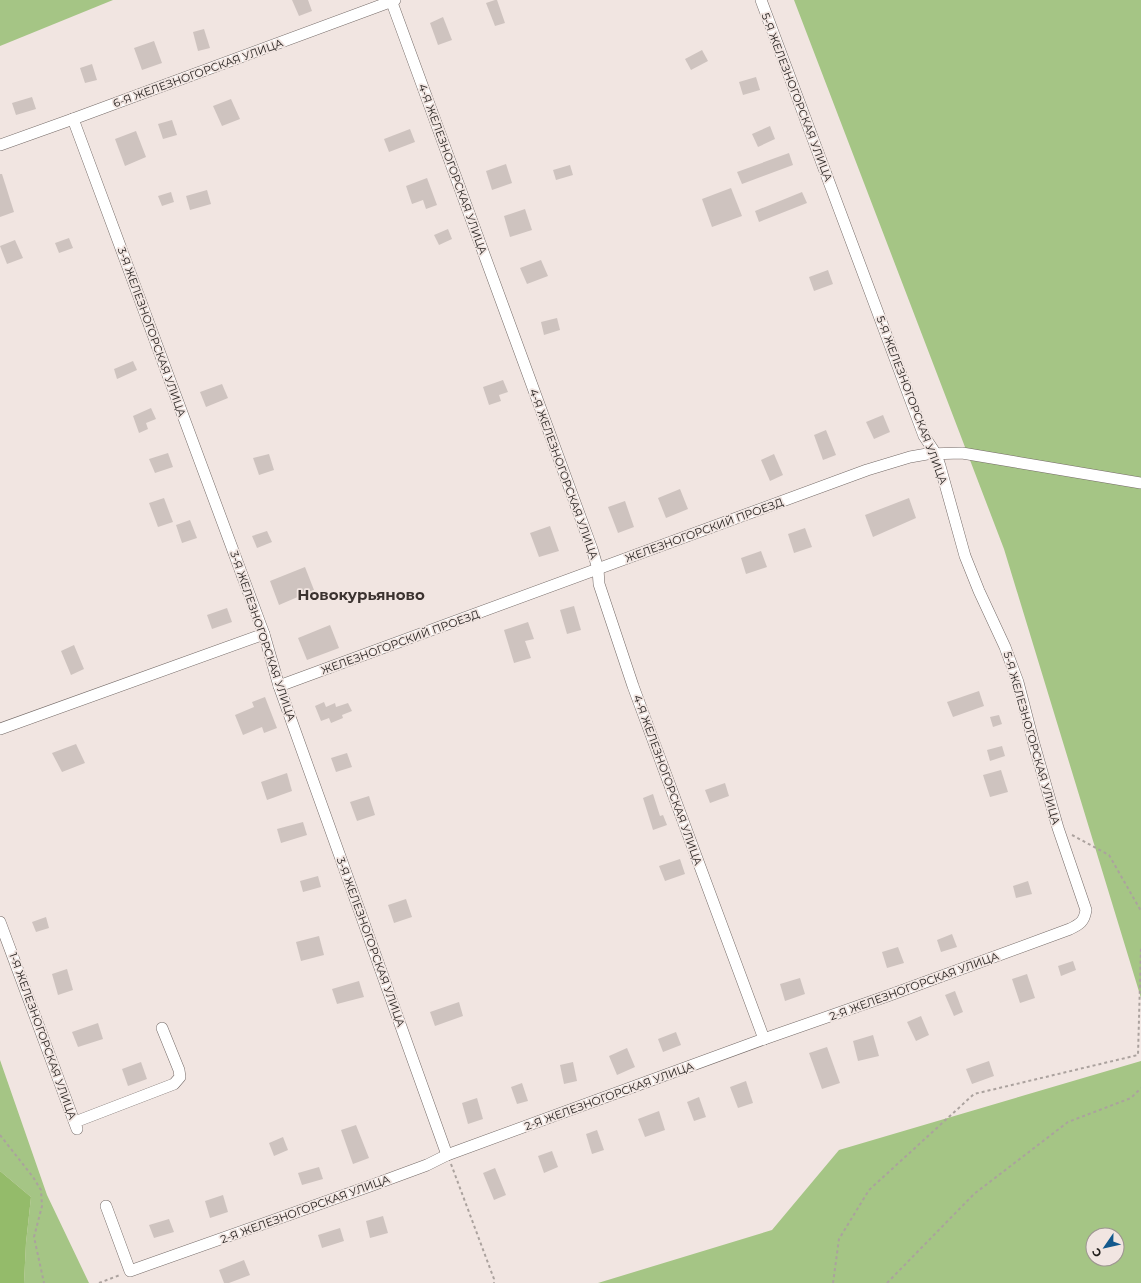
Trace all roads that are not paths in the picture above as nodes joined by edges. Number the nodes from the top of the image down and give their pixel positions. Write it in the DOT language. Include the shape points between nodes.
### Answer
graph roads {
  1 [pos="392,0"];
  2 [pos="761,0"];
  3 [pos="73,119"];
  4 [pos="0,145"];
  5 [pos="936,454"];
  6 [pos="1141,483"];
  7 [pos="598,569"];
  8 [pos="264,634"];
  9 [pos="280,686"];
  10 [pos="0,729"];
  11 [pos="1085,917"];
  12 [pos="0,922"];
  13 [pos="162,1028"];
  14 [pos="764,1039"];
  15 [pos="447,1155"];
  16 [pos="106,1206"];
  1 -- 3 [label="street, 6-Я ЖЕЛЕЗНОГОРСКАЯ УЛИЦА"];
  1 -- 7 [label="street, 4-Я ЖЕЛЕЗНОГОРСКАЯ УЛИЦА"];
  2 -- 5 [label="street, 5-Я ЖЕЛЕЗНОГОРСКАЯ УЛИЦА" via="924,436"];
  3 -- 4 [label="street, 6-Я ЖЕЛЕЗНОГОРСКАЯ УЛИЦА"];
  3 -- 8 [label="street, 3-Я ЖЕЛЕЗНОГОРСКАЯ УЛИЦА"];
  5 -- 6 [label="street, ЖЕЛЕЗНОГОРСКИЙ ПРОЕЗД" via="982,456"];
  5 -- 7 [label="street, ЖЕЛЕЗНОГОРСКИЙ ПРОЕЗД" via="910,456 867,470"];
  5 -- 11 [label="street, 5-Я ЖЕЛЕЗНОГОРСКАЯ УЛИЦА" via="965,556 1018,682 1058,828 1086,910"];
  7 -- 9 [label="street, ЖЕЛЕЗНОГОРСКИЙ ПРОЕЗД"];
  7 -- 14 [label="street, 4-Я ЖЕЛЕЗНОГОРСКАЯ УЛИЦА" via="599,584 633,686"];
  8 -- 9 [label="street, 3-Я ЖЕЛЕЗНОГОРСКАЯ УЛИЦА"];
  8 -- 10 [label="street"];
  9 -- 15 [label="street, 3-Я ЖЕЛЕЗНОГОРСКАЯ УЛИЦА"];
  11 -- 14 [label="street, 2-Я ЖЕЛЕЗНОГОРСКАЯ УЛИЦА" via="1082,922 1070,929"];
  12 -- 13 [label="street, 1-Я ЖЕЛЕЗНОГОРСКАЯ УЛИЦА" via="76,1126 174,1084 180,1077 179,1070"];
  14 -- 15 [label="street, 2-Я ЖЕЛЕЗНОГОРСКАЯ УЛИЦА"];
  15 -- 16 [label="street, 2-Я ЖЕЛЕЗНОГОРСКАЯ УЛИЦА" via="370,1186 130,1271"];
}
